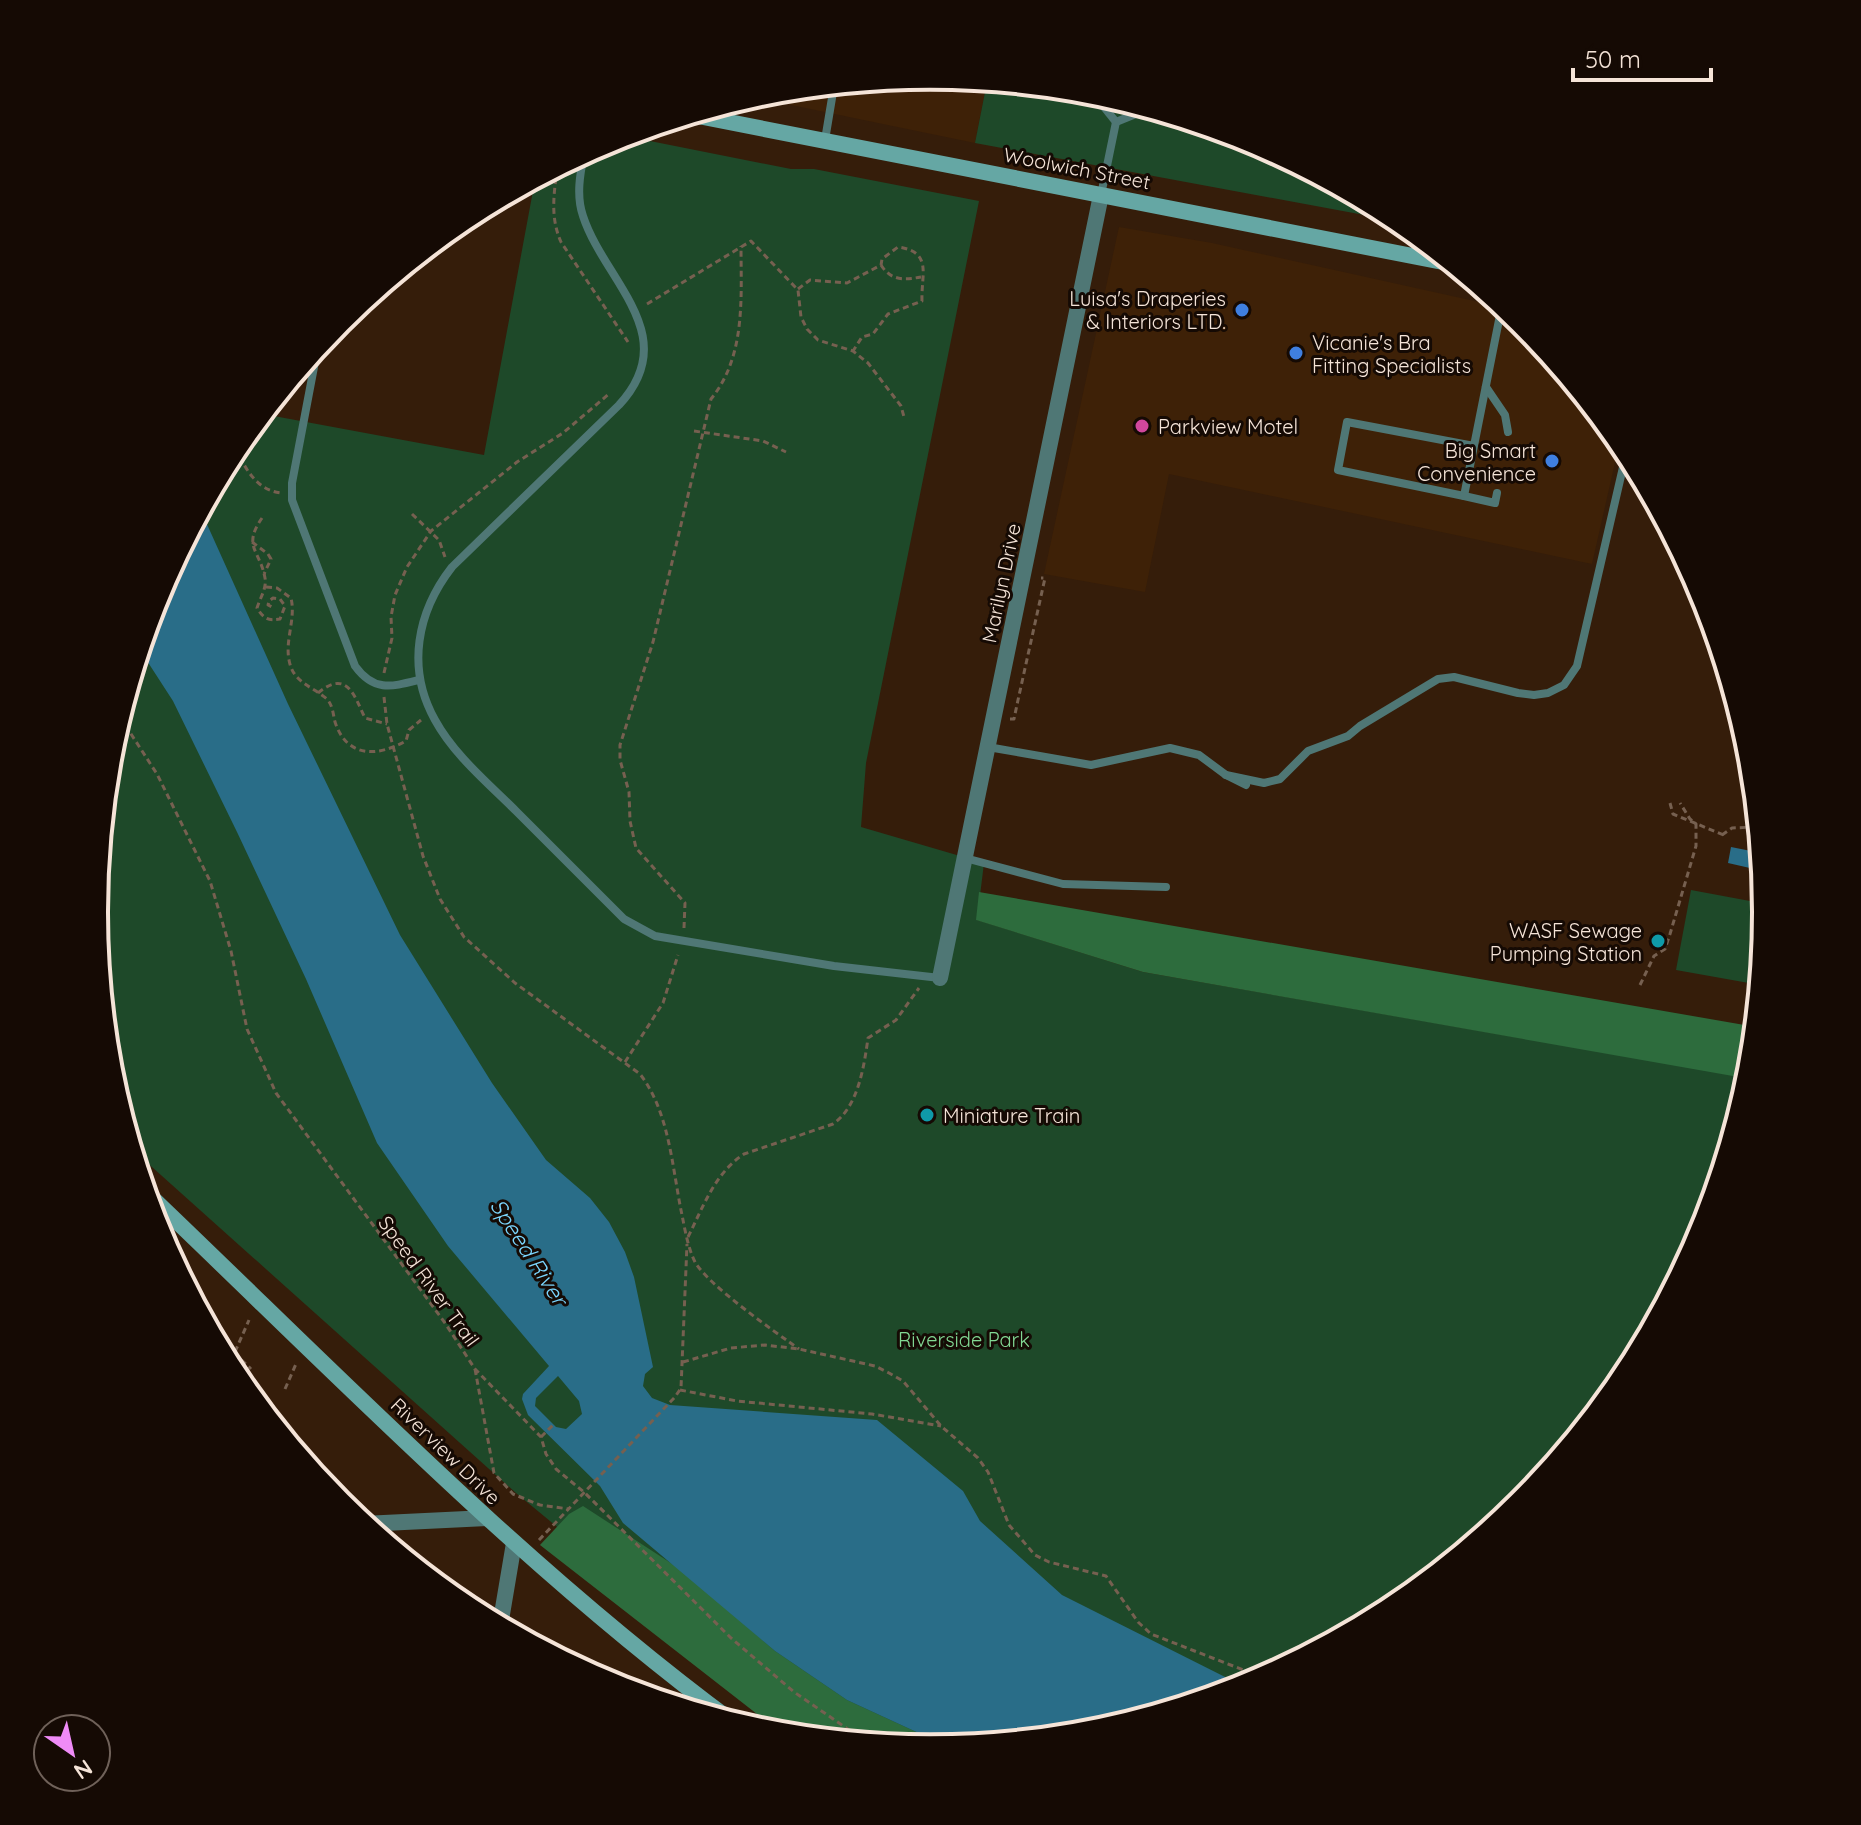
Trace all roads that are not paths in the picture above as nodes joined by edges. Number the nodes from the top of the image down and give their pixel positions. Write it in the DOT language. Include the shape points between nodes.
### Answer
graph roads {
  1 [pos="832,96"];
  2 [pos="1106,109"];
  3 [pos="729,115"];
  4 [pos="1132,115"];
  5 [pos="1116,122"];
  6 [pos="825,140"];
  7 [pos="582,168"];
  8 [pos="1101,195"];
  9 [pos="1430,260"];
  10 [pos="1499,319"];
  11 [pos="314,368"];
  12 [pos="1486,386"];
  13 [pos="1508,432"];
  14 [pos="1474,446"];
  15 [pos="1623,469"];
  16 [pos="1497,493"];
  17 [pos="1464,496"];
  18 [pos="419,680"];
  19 [pos="988,747"];
  20 [pos="1226,775"];
  21 [pos="1246,785"];
  22 [pos="964,858"];
  23 [pos="1166,887"];
  24 [pos="940,978"];
  25 [pos="164,1210"];
  26 [pos="487,1518"];
  27 [pos="380,1523"];
  28 [pos="520,1548"];
  29 [pos="503,1615"];
  30 [pos="709,1704"];
  1 -- 6 [label="lane"];
  2 -- 5 [label="lane"];
  3 -- 6 [label="street, Woolwich Street"];
  4 -- 5 [label="lane"];
  5 -- 8 [label="lane"];
  6 -- 8 [label="street, Woolwich Street"];
  7 -- 18 [label="lane" via="582,215 636,311 644,344 635,386 440,583 425,614"];
  8 -- 9 [label="street, Woolwich Street"];
  8 -- 19 [label="street, Marilyn Drive"];
  10 -- 12 [label="lane"];
  11 -- 18 [label="lane" via="292,500 355,666 367,680 384,686"];
  12 -- 13 [label="lane" via="1505,415"];
  12 -- 14 [label="lane"];
  14 -- 17 [label="lane"];
  14 -- 17 [label="lane" via="1347,422 1338,470"];
  15 -- 20 [label="lane" via="1577,666 1564,685 1534,695 1454,677 1438,679 1348,736 1308,751 1280,779 1264,783"];
  16 -- 17 [label="lane" via="1495,503"];
  18 -- 24 [label="lane" via="432,713 462,757 624,919 655,936"];
  19 -- 20 [label="lane" via="1091,765 1170,748 1199,755"];
  19 -- 22 [label="street, Marilyn Drive"];
  20 -- 21 [label="lane"];
  22 -- 23 [label="lane" via="1063,884"];
  22 -- 24 [label="street, Marilyn Drive"];
  25 -- 26 [label="street, Riverview Drive"];
  26 -- 27 [label="street"];
  26 -- 28 [label="street, Riverview Drive"];
  28 -- 29 [label="street"];
  28 -- 30 [label="street, Riverview Drive"];
}
